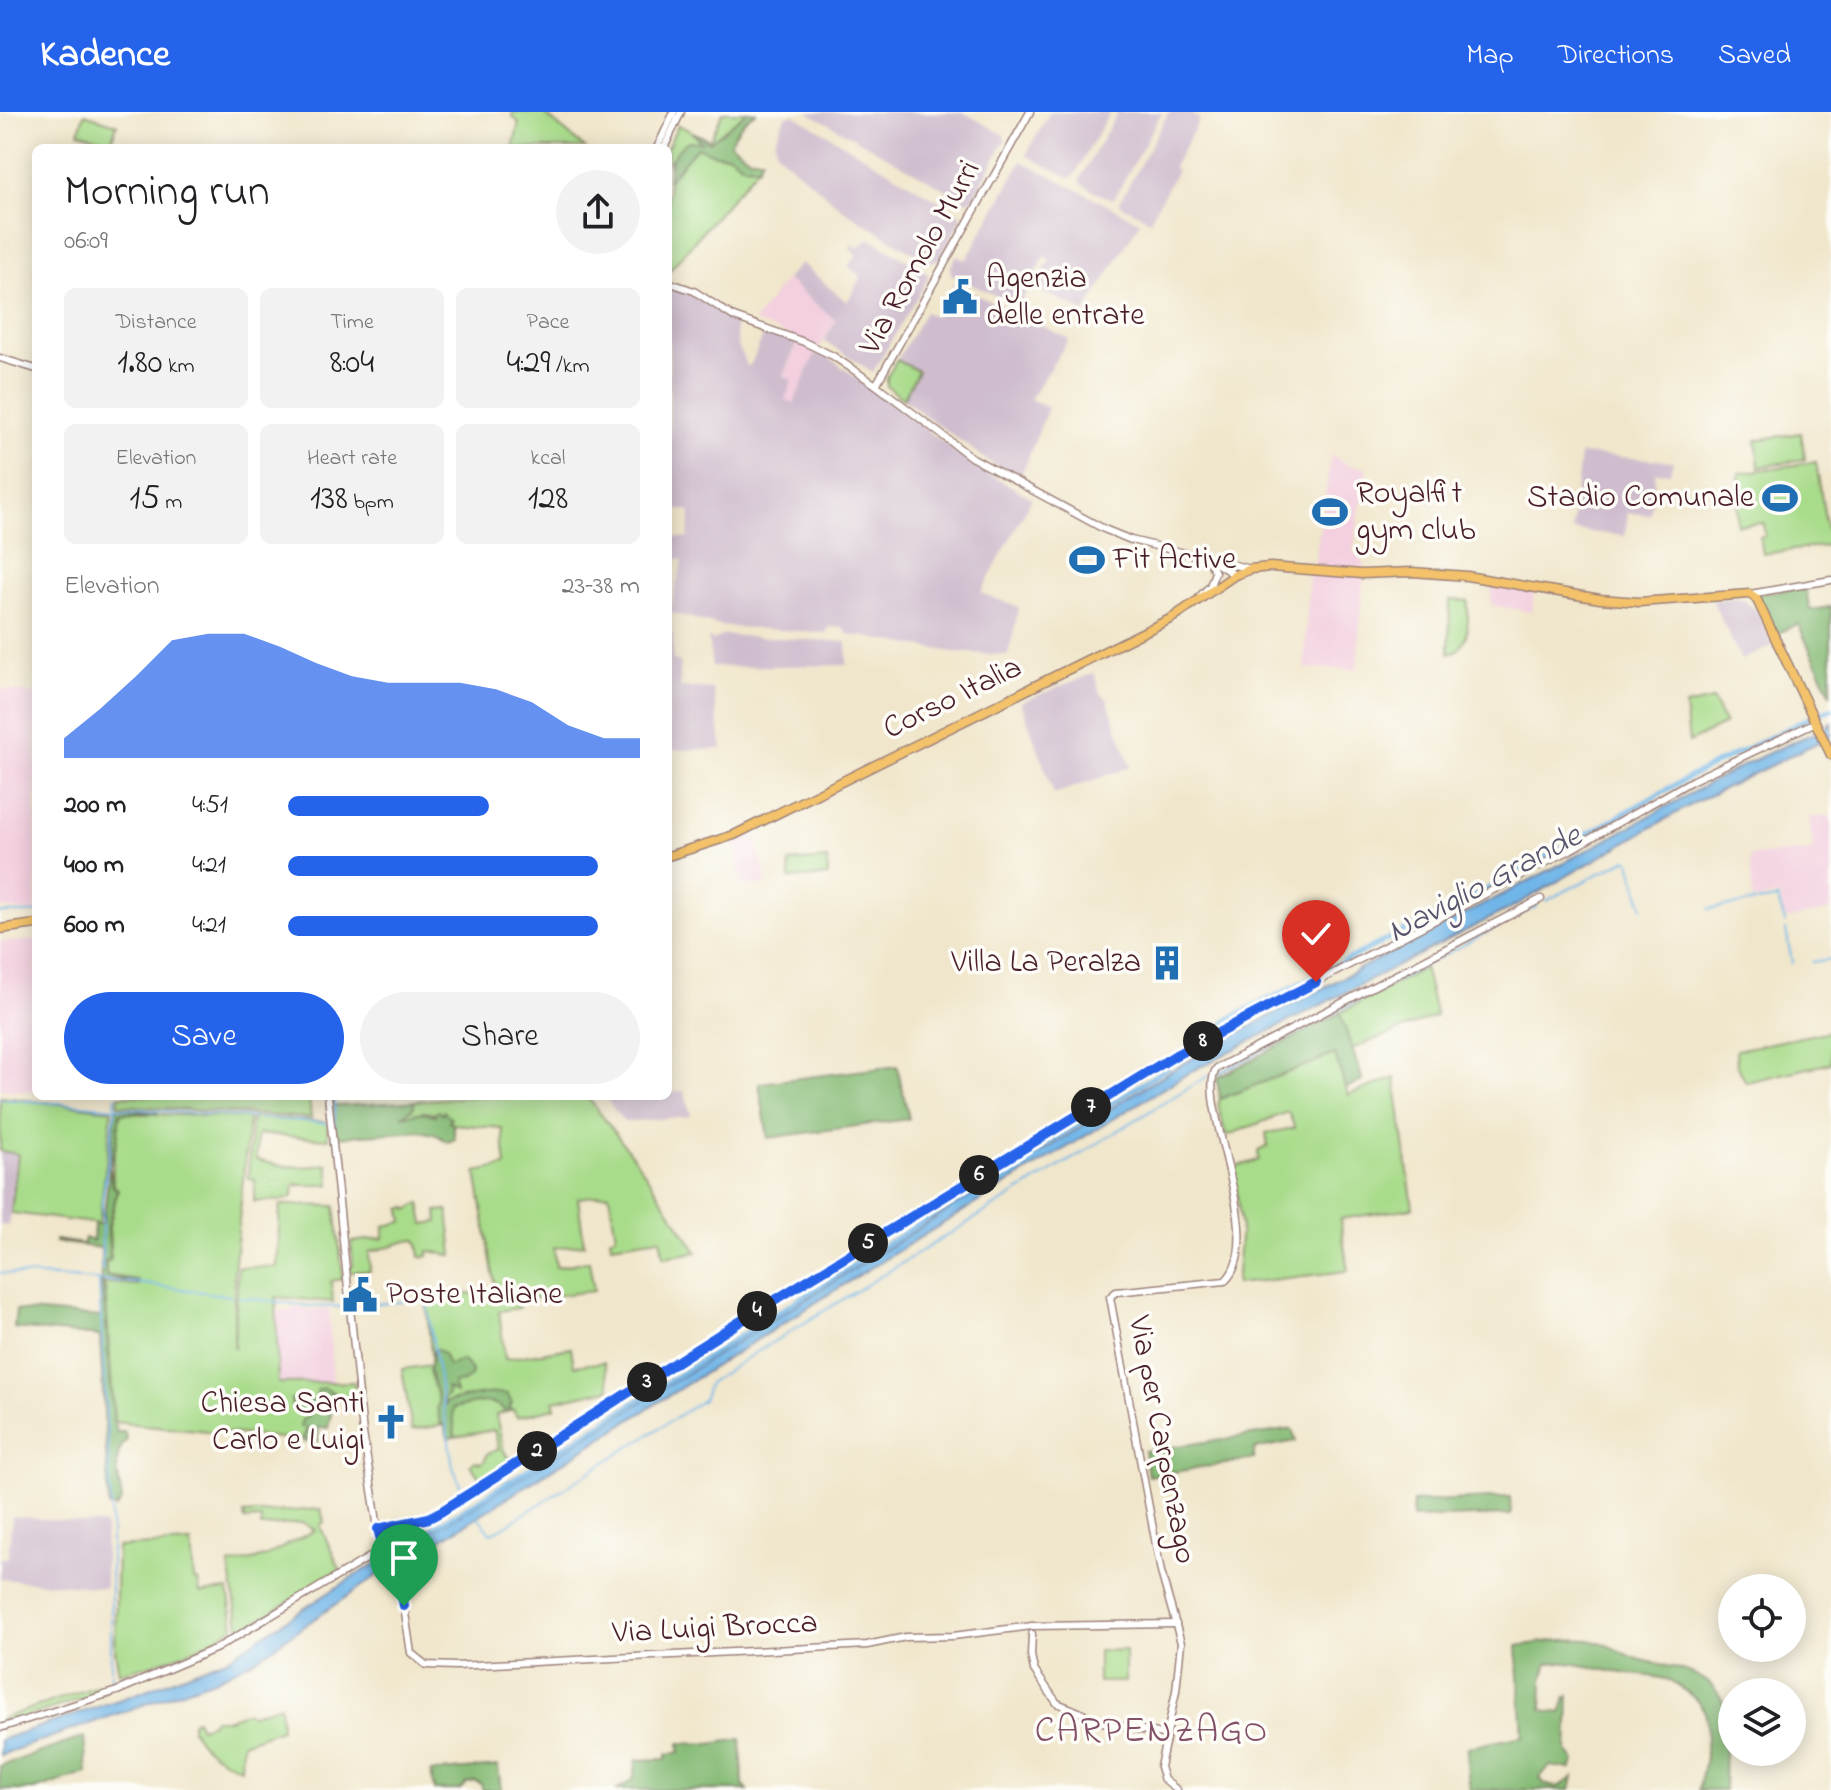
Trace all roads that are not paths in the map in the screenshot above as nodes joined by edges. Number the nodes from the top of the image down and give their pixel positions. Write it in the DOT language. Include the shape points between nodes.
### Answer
graph roads {
  1 [pos="674,112"];
  2 [pos="681,112"];
  3 [pos="1030,112"];
  4 [pos="663,144"];
  5 [pos="664,144"];
  6 [pos="672,283"];
  7 [pos="0,358"];
  8 [pos="32,368"];
  9 [pos="876,385"];
  10 [pos="1208,558"];
  11 [pos="1228,563"];
  12 [pos="1251,569"];
  13 [pos="1232,576"];
  14 [pos="1831,580"];
  15 [pos="1750,594"];
  16 [pos="1195,604"];
  17 [pos="1817,725"];
  18 [pos="1831,755"];
  19 [pos="672,855"];
  20 [pos="1541,899"];
  21 [pos="0,921"];
  22 [pos="17,924"];
  23 [pos="32,924"];
  24 [pos="0,929"];
  25 [pos="328,1100"];
  26 [pos="378,1529"];
  27 [pos="385,1552"];
  28 [pos="1176,1624"];
  29 [pos="1039,1626"];
  30 [pos="1025,1628"];
  31 [pos="1032,1634"];
  32 [pos="0,1728"];
  33 [pos="1167,1735"];
  34 [pos="1177,1790"];
  1 -- 4 [label="street"];
  2 -- 5 [label="street"];
  3 -- 9 [label="street, Via Romolo Murri"];
  6 -- 9 [label="street" via="734,317 833,356"];
  7 -- 8 [label="street"];
  9 -- 10 [label="street" via="971,457 1059,507 1131,540"];
  10 -- 11 [label="street"];
  10 -- 13 [label="street"];
  10 -- 16 [label="street" via="1214,579"];
  11 -- 12 [label="street"];
  11 -- 13 [label="street"];
  12 -- 13 [label="main road, Corso Italia"];
  12 -- 15 [label="main road, Corso Italia" via="1434,573 1639,602"];
  13 -- 16 [label="main road, Corso Italia"];
  14 -- 15 [label="street"];
  15 -- 17 [label="main road"];
  16 -- 19 [label="main road, Corso Italia" via="734,835"];
  17 -- 18 [label="main road"];
  17 -- 26 [label="street" via="1693,780 1570,850 1176,1055 442,1511"];
  20 -- 28 [label="street, Via per Carpenzago" via="1212,1074 1237,1215 1232,1274 1225,1281 1116,1292 1110,1297 1161,1572"];
  21 -- 22 [label="main road"];
  22 -- 23 [label="main road"];
  22 -- 24 [label="main road"];
  25 -- 26 [label="street"];
  26 -- 27 [label="street"];
  27 -- 30 [label="street, Via Luigi Brocca" via="402,1593 411,1653 426,1665 839,1647"];
  27 -- 32 [label="street" via="217,1648 117,1691"];
  28 -- 29 [label="street, Via Luigi Brocca"];
  28 -- 33 [label="street" via="1182,1648"];
  29 -- 30 [label="street, Via Luigi Brocca"];
  29 -- 31 [label="street"];
  30 -- 31 [label="street"];
  31 -- 33 [label="street" via="1032,1663 1057,1703 1103,1722"];
  33 -- 34 [label="street" via="1160,1767 1164,1780"];
}
